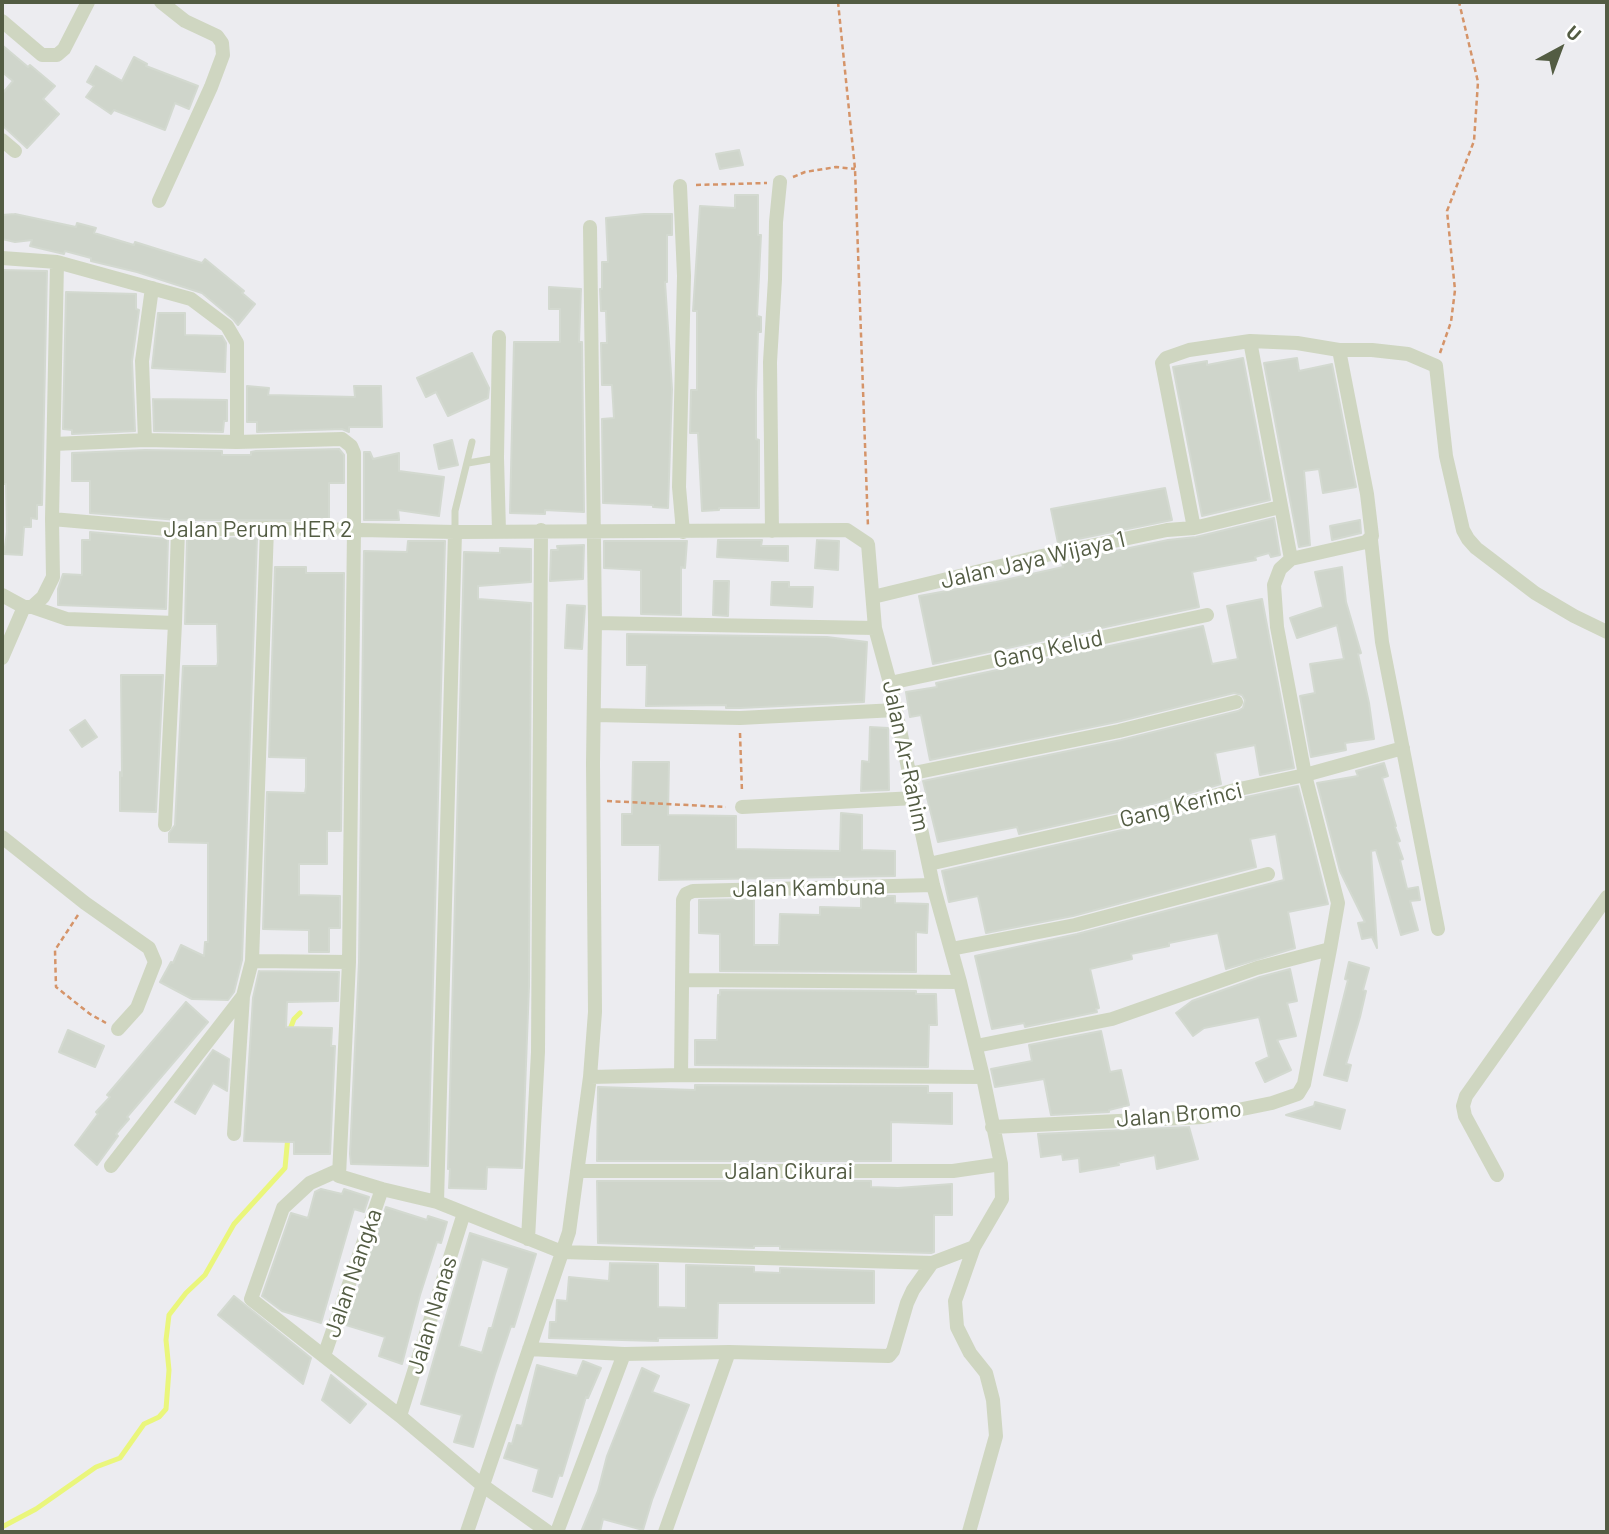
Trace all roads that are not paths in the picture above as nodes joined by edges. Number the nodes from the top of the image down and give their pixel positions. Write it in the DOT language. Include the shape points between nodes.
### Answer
graph roads {
  1 [pos="88,2"];
  2 [pos="161,2"];
  3 [pos="2,21"];
  4 [pos="2,140"];
  5 [pos="15,151"];
  6 [pos="780,182"];
  7 [pos="680,186"];
  8 [pos="159,201"];
  9 [pos="590,227"];
  10 [pos="2,258"];
  11 [pos="57,262"];
  12 [pos="152,288"];
  13 [pos="499,337"];
  14 [pos="1250,341"];
  15 [pos="1339,349"];
  16 [pos="145,440"];
  17 [pos="237,442"];
  18 [pos="472,442"];
  19 [pos="54,444"];
  20 [pos="497,458"];
  21 [pos="468,463"];
  22 [pos="1280,507"];
  23 [pos="52,519"];
  24 [pos="267,528"];
  25 [pos="1194,528"];
  26 [pos="354,529"];
  27 [pos="178,530"];
  28 [pos="541,530"];
  29 [pos="499,531"];
  30 [pos="594,531"];
  31 [pos="683,531"];
  32 [pos="772,531"];
  33 [pos="455,532"];
  34 [pos="1371,540"];
  35 [pos="868,544"];
  36 [pos="1291,559"];
  37 [pos="2,595"];
  38 [pos="873,597"];
  39 [pos="28,607"];
  40 [pos="1207,615"];
  41 [pos="175,623"];
  42 [pos="595,623"];
  43 [pos="875,628"];
  44 [pos="1607,632"];
  45 [pos="2,658"];
  46 [pos="890,683"];
  47 [pos="1236,702"];
  48 [pos="896,710"];
  49 [pos="594,715"];
  50 [pos="1403,748"];
  51 [pos="909,774"];
  52 [pos="1305,775"];
  53 [pos="915,798"];
  54 [pos="742,807"];
  55 [pos="164,825"];
  56 [pos="2,837"];
  57 [pos="929,864"];
  58 [pos="1268,874"];
  59 [pos="933,885"];
  60 [pos="1607,897"];
  61 [pos="1602,915"];
  62 [pos="1438,929"];
  63 [pos="951,949"];
  64 [pos="1330,949"];
  65 [pos="252,961"];
  66 [pos="349,962"];
  67 [pos="683,980"];
  68 [pos="960,982"];
  69 [pos="243,996"];
  70 [pos="118,1030"];
  71 [pos="976,1046"];
  72 [pos="681,1075"];
  73 [pos="590,1077"];
  74 [pos="983,1077"];
  75 [pos="992,1127"];
  76 [pos="234,1134"];
  77 [pos="1000,1164"];
  78 [pos="111,1166"];
  79 [pos="339,1170"];
  80 [pos="577,1171"];
  81 [pos="1497,1175"];
  82 [pos="382,1189"];
  83 [pos="437,1202"];
  84 [pos="464,1213"];
  85 [pos="528,1239"];
  86 [pos="974,1247"];
  87 [pos="562,1252"];
  88 [pos="932,1263"];
  89 [pos="529,1349"];
  90 [pos="729,1352"];
  91 [pos="624,1354"];
  92 [pos="324,1356"];
  93 [pos="400,1416"];
  94 [pos="482,1485"];
  95 [pos="467,1532"];
  96 [pos="548,1532"];
  97 [pos="557,1532"];
  98 [pos="665,1532"];
  99 [pos="969,1532"];
  1 -- 3 [label="street" via="57,55 42,55"];
  2 -- 8 [label="street" via="217,36 223,55"];
  4 -- 5 [label="street"];
  6 -- 32 [label="street" via="770,362"];
  7 -- 31 [label="street" via="684,276 678,488"];
  9 -- 30 [label="street"];
  10 -- 11 [label="street"];
  11 -- 12 [label="street"];
  11 -- 19 [label="street"];
  12 -- 16 [label="street" via="142,361"];
  12 -- 17 [label="street" via="191,299 227,327 237,344"];
  13 -- 20 [label="street"];
  14 -- 15 [label="street"];
  14 -- 22 [label="street"];
  14 -- 25 [label="street" via="1172,355 1161,363"];
  15 -- 34 [label="street" via="1367,494"];
  15 -- 44 [label="street" via="1408,354 1436,366 1447,456 1468,539 1535,593"];
  16 -- 17 [label="street"];
  16 -- 19 [label="street"];
  17 -- 26 [label="street" via="342,439 354,453"];
  18 -- 21 [label="lane"];
  19 -- 23 [label="street"];
  20 -- 21 [label="lane"];
  20 -- 29 [label="street"];
  21 -- 33 [label="lane"];
  22 -- 25 [label="street, Jalan Jaya Wijaya 1"];
  22 -- 36 [label="street"];
  23 -- 27 [label="street, Jalan Perum HER 2"];
  23 -- 39 [label="street" via="53,577 43,597"];
  24 -- 26 [label="street, Jalan Perum HER 2"];
  24 -- 27 [label="street, Jalan Perum HER 2"];
  24 -- 65 [label="street"];
  25 -- 38 [label="street, Jalan Jaya Wijaya 1" via="1042,556"];
  26 -- 33 [label="street, Jalan Perum HER 2"];
  26 -- 66 [label="street"];
  27 -- 41 [label="street"];
  28 -- 29 [label="street, Jalan Perum HER 2"];
  28 -- 30 [label="street, Jalan Perum HER 2"];
  28 -- 85 [label="street" via="537,1052"];
  29 -- 33 [label="street, Jalan Perum HER 2"];
  30 -- 31 [label="street, Jalan Perum HER 2"];
  30 -- 42 [label="street"];
  31 -- 32 [label="street, Jalan Perum HER 2"];
  32 -- 35 [label="street, Jalan Perum HER 2" via="847,530"];
  33 -- 83 [label="street"];
  34 -- 36 [label="street"];
  34 -- 50 [label="street" via="1381,642"];
  35 -- 38 [label="street, Jalan Ar-Rahim"];
  36 -- 52 [label="street" via="1280,569 1274,585 1277,626"];
  37 -- 39 [label="street"];
  38 -- 43 [label="street, Jalan Ar-Rahim"];
  39 -- 41 [label="street" via="66,618"];
  39 -- 45 [label="street"];
  40 -- 46 [label="street, Gang Kelud"];
  41 -- 55 [label="street"];
  42 -- 43 [label="street"];
  42 -- 49 [label="street"];
  43 -- 46 [label="street, Jalan Ar-Rahim"];
  46 -- 48 [label="street, Jalan Ar-Rahim"];
  47 -- 51 [label="street"];
  48 -- 49 [label="street" via="740,718"];
  48 -- 51 [label="street, Jalan Ar-Rahim"];
  49 -- 73 [label="street" via="595,1012"];
  50 -- 52 [label="street, Gang Kerinci"];
  50 -- 62 [label="street"];
  51 -- 53 [label="street, Jalan Ar-Rahim"];
  52 -- 57 [label="street, Gang Kerinci"];
  52 -- 64 [label="street" via="1339,903"];
  53 -- 54 [label="street"];
  53 -- 57 [label="street, Jalan Ar-Rahim"];
  56 -- 70 [label="street" via="149,948 155,962 137,1008"];
  57 -- 59 [label="street, Jalan Ar-Rahim"];
  58 -- 63 [label="street" via="1075,925"];
  59 -- 63 [label="street, Jalan Ar-Rahim"];
  59 -- 67 [label="street, Jalan Kambuna" via="693,891 683,900"];
  60 -- 61 [label="street"];
  61 -- 81 [label="street" via="1466,1096 1465,1116"];
  63 -- 68 [label="street, Jalan Ar-Rahim"];
  64 -- 71 [label="street" via="1257,968 1112,1020"];
  64 -- 75 [label="street, Jalan Bromo" via="1304,1084 1298,1094 1203,1116"];
  65 -- 66 [label="street"];
  65 -- 69 [label="street"];
  66 -- 79 [label="street"];
  67 -- 68 [label="street"];
  67 -- 72 [label="street"];
  68 -- 71 [label="street, Jalan Ar-Rahim"];
  69 -- 76 [label="street"];
  69 -- 78 [label="street"];
  71 -- 74 [label="street, Jalan Ar-Rahim"];
  72 -- 73 [label="street"];
  72 -- 74 [label="street"];
  73 -- 80 [label="street"];
  74 -- 75 [label="street, Jalan Ar-Rahim"];
  75 -- 77 [label="street, Jalan Ar-Rahim"];
  77 -- 80 [label="street, Jalan Cikurai" via="953,1171"];
  77 -- 86 [label="street, Jalan Ar-Rahim" via="1002,1199"];
  79 -- 82 [label="street" via="339,1175"];
  79 -- 92 [label="street" via="310,1183 282,1208 251,1299"];
  80 -- 87 [label="street"];
  82 -- 83 [label="street"];
  82 -- 92 [label="street, Jalan Nangka"];
  83 -- 84 [label="street"];
  84 -- 85 [label="street"];
  84 -- 93 [label="street, Jalan Nanas"];
  85 -- 87 [label="street"];
  86 -- 88 [label="street"];
  86 -- 99 [label="street, Jalan Ar-Rahim" via="955,1301 957,1326 986,1373 996,1436"];
  87 -- 88 [label="street"];
  87 -- 89 [label="street"];
  88 -- 90 [label="street" via="913,1290 889,1356"];
  89 -- 91 [label="street"];
  89 -- 94 [label="street"];
  90 -- 91 [label="street"];
  90 -- 98 [label="street"];
  91 -- 97 [label="street"];
  92 -- 93 [label="street"];
  93 -- 94 [label="street"];
  94 -- 95 [label="street"];
  94 -- 96 [label="street"];
}
